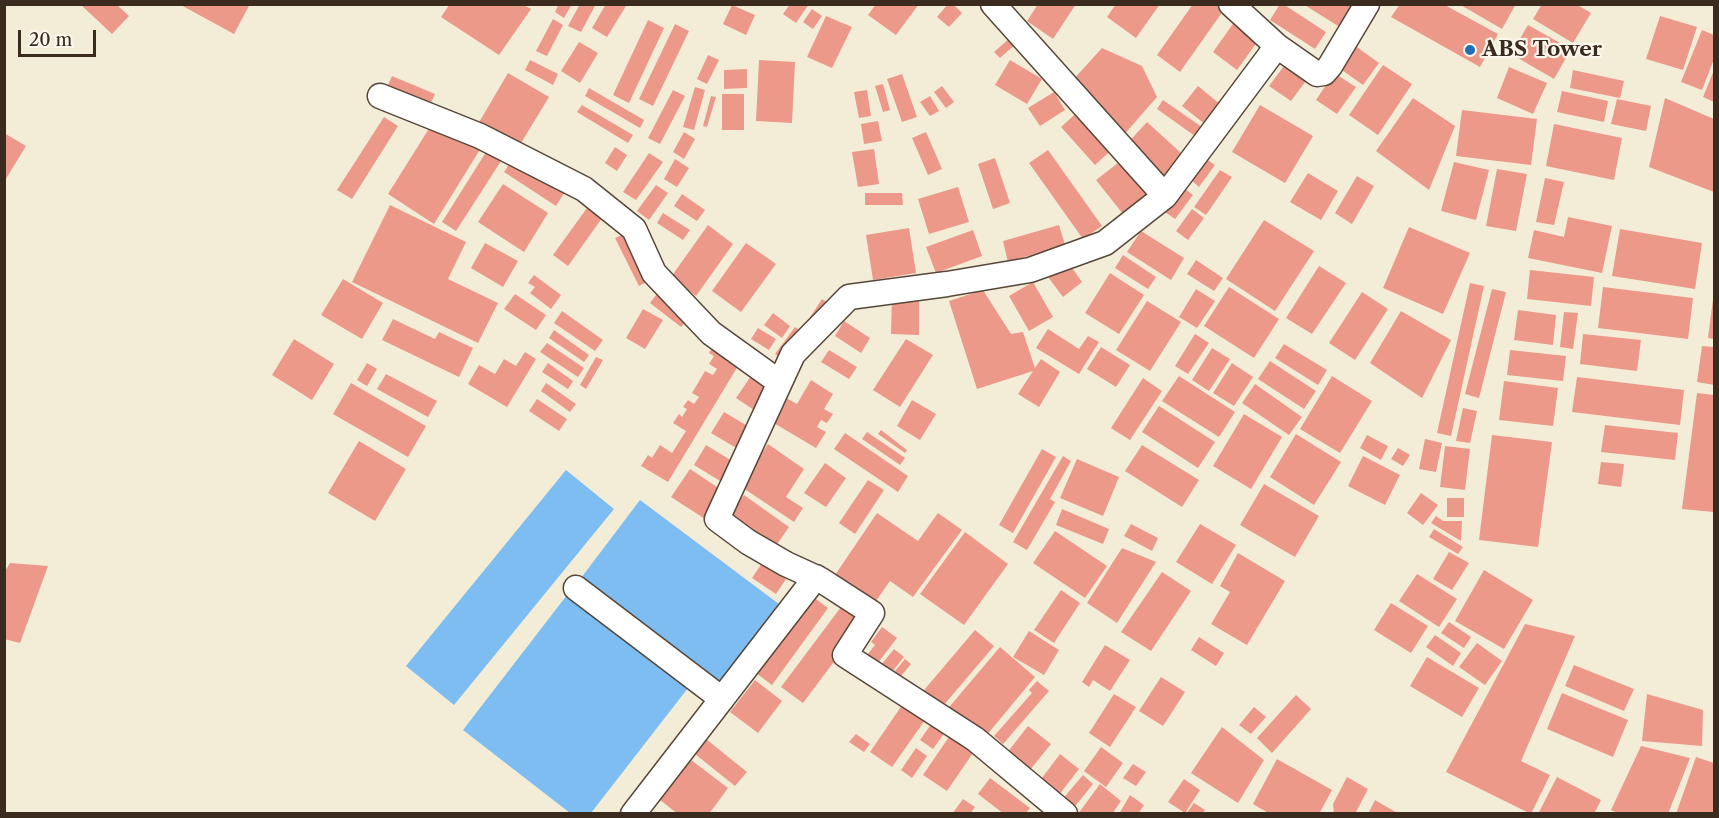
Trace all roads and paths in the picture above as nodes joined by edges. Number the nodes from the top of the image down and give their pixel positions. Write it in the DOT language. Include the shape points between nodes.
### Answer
graph roads {
  1 [pos="993,4"];
  2 [pos="1231,4"];
  3 [pos="1367,4"];
  4 [pos="1277,46"];
  5 [pos="380,96"];
  6 [pos="1165,196"];
  7 [pos="779,382"];
  8 [pos="816,577"];
  9 [pos="576,588"];
  10 [pos="722,699"];
  11 [pos="633,813"];
  12 [pos="1065,813"];
  1 -- 6 [label="street"];
  2 -- 4 [label="street"];
  3 -- 4 [label="street" via="1324,73 1317,74"];
  4 -- 6 [label="street"];
  5 -- 7 [label="street" via="480,136 584,189 634,229 654,273 711,333"];
  6 -- 7 [label="street" via="1105,243 1030,270 849,297 793,354"];
  7 -- 8 [label="street" via="717,519 748,542"];
  8 -- 10 [label="street"];
  8 -- 12 [label="street" via="872,613 845,655 975,739"];
  9 -- 10 [label="street"];
  10 -- 11 [label="street"];
}
